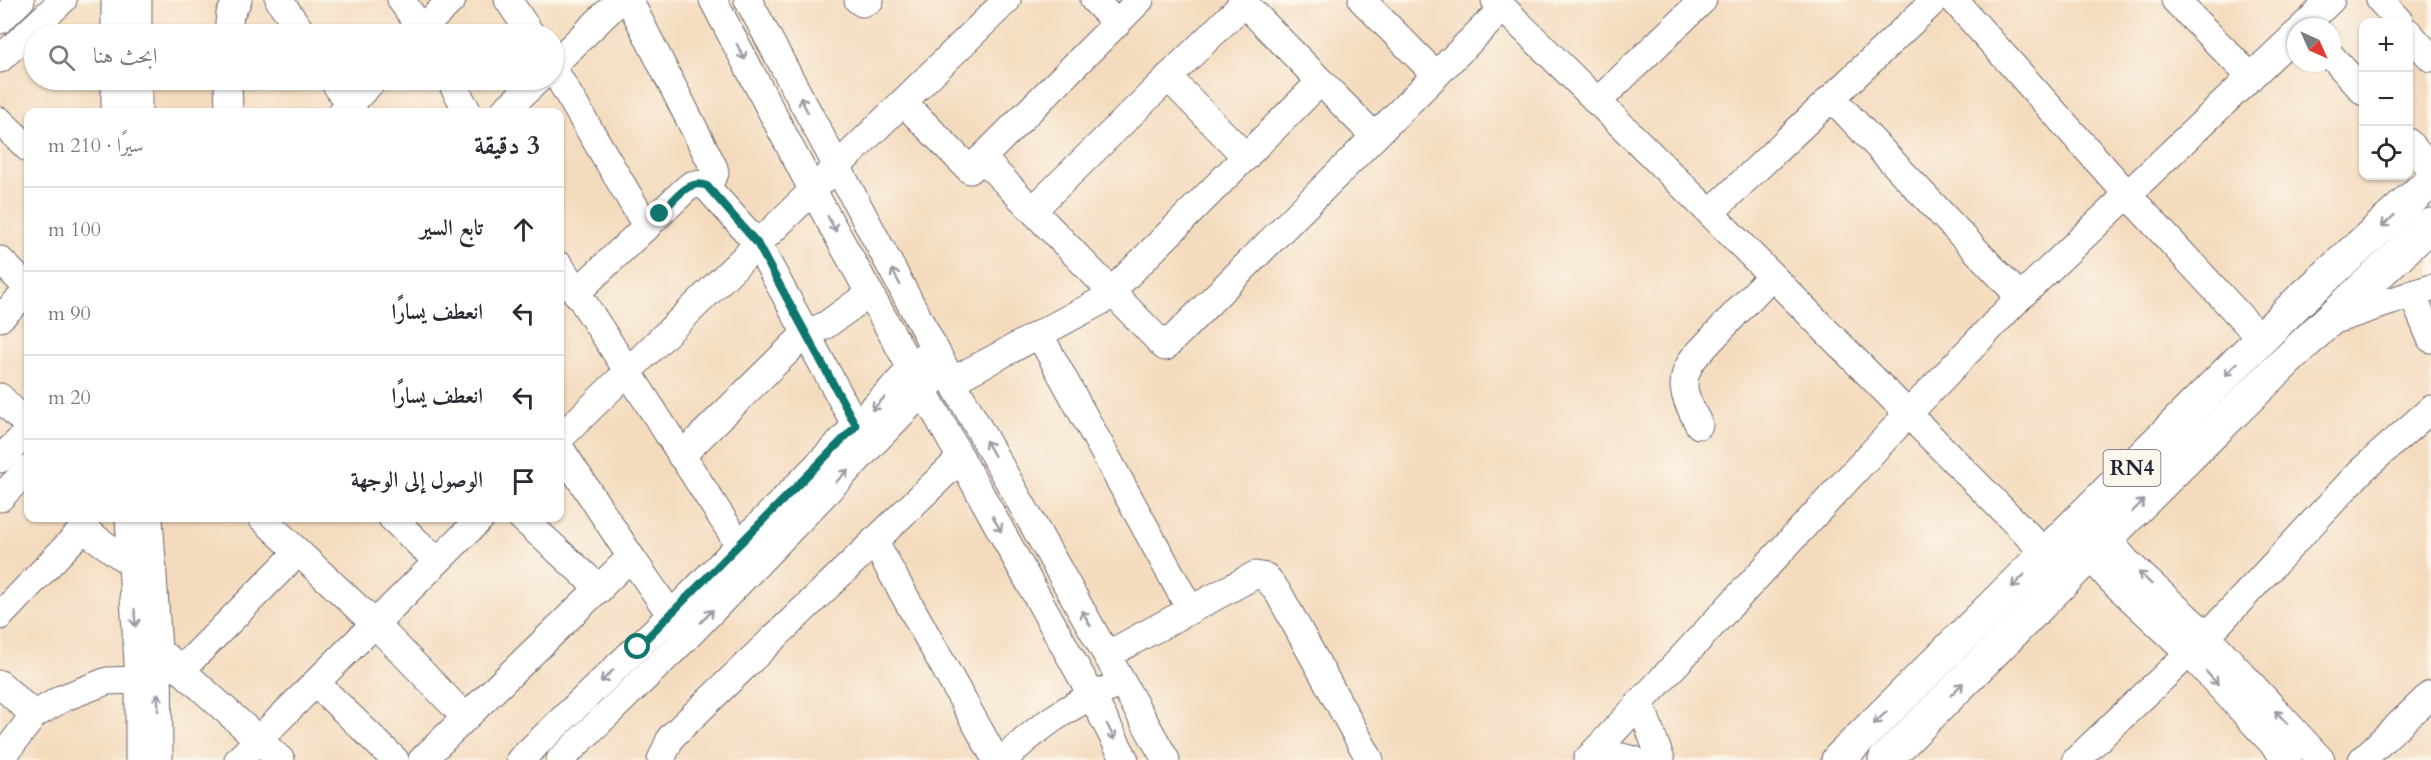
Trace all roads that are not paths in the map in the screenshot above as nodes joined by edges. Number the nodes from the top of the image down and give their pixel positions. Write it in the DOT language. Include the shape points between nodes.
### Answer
graph roads {
  1 [pos="21,0"];
  2 [pos="63,0"];
  3 [pos="115,0"];
  4 [pos="138,0"];
  5 [pos="238,0"];
  6 [pos="279,0"];
  7 [pos="401,0"];
  8 [pos="452,0"];
  9 [pos="508,0"];
  10 [pos="620,0"];
  11 [pos="629,0"];
  12 [pos="713,0"];
  13 [pos="748,0"];
  14 [pos="858,0"];
  15 [pos="870,0"];
  16 [pos="1007,0"];
  17 [pos="1094,0"];
  18 [pos="1140,0"];
  19 [pos="1362,0"];
  20 [pos="1703,0"];
  21 [pos="1935,0"];
  22 [pos="1954,0"];
  23 [pos="2175,0"];
  24 [pos="2331,0"];
  25 [pos="2380,0"];
  26 [pos="1242,2"];
  27 [pos="1499,4"];
  28 [pos="2312,18"];
  29 [pos="2396,18"];
  30 [pos="0,20"];
  31 [pos="41,24"];
  32 [pos="115,24"];
  33 [pos="138,24"];
  34 [pos="229,24"];
  35 [pos="296,24"];
  36 [pos="416,24"];
  37 [pos="429,24"];
  38 [pos="524,24"];
  39 [pos="1117,24"];
  40 [pos="2413,37"];
  41 [pos="2287,42"];
  42 [pos="564,54"];
  43 [pos="2431,58"];
  44 [pos="2341,67"];
  45 [pos="1436,75"];
  46 [pos="2251,76"];
  47 [pos="1168,77"];
  48 [pos="1320,82"];
  49 [pos="564,87"];
  50 [pos="2359,87"];
  51 [pos="115,90"];
  52 [pos="138,90"];
  53 [pos="228,90"];
  54 [pos="338,90"];
  55 [pos="366,90"];
  56 [pos="456,90"];
  57 [pos="527,90"];
  58 [pos="1832,98"];
  59 [pos="903,102"];
  60 [pos="1597,102"];
  61 [pos="115,108"];
  62 [pos="138,108"];
  63 [pos="229,108"];
  64 [pos="348,108"];
  65 [pos="351,108"];
  66 [pos="466,108"];
  67 [pos="507,108"];
  68 [pos="0,121"];
  69 [pos="1374,136"];
  70 [pos="24,144"];
  71 [pos="2413,147"];
  72 [pos="1246,157"];
  73 [pos="982,158"];
  74 [pos="837,166"];
  75 [pos="2431,168"];
  76 [pos="2431,181"];
  77 [pos="707,186"];
  78 [pos="812,189"];
  79 [pos="2127,194"];
  80 [pos="1033,210"];
  81 [pos="1710,213"];
  82 [pos="2431,225"];
  83 [pos="647,227"];
  84 [pos="757,243"];
  85 [pos="0,260"];
  86 [pos="564,273"];
  87 [pos="1771,276"];
  88 [pos="24,286"];
  89 [pos="2422,291"];
  90 [pos="1112,292"];
  91 [pos="576,293"];
  92 [pos="870,293"];
  93 [pos="24,294"];
  94 [pos="2020,297"];
  95 [pos="0,318"];
  96 [pos="2323,324"];
  97 [pos="805,334"];
  98 [pos="1040,334"];
  99 [pos="2261,339"];
  100 [pos="2431,339"];
  101 [pos="944,366"];
  102 [pos="626,372"];
  103 [pos="918,379"];
  104 [pos="0,397"];
  105 [pos="2431,409"];
  106 [pos="1907,415"];
  107 [pos="24,422"];
  108 [pos="1699,425"];
  109 [pos="856,426"];
  110 [pos="564,434"];
  111 [pos="24,436"];
  112 [pos="564,454"];
  113 [pos="681,456"];
  114 [pos="961,458"];
  115 [pos="0,459"];
  116 [pos="24,476"];
  117 [pos="24,479"];
  118 [pos="0,498"];
  119 [pos="130,522"];
  120 [pos="149,522"];
  121 [pos="266,522"];
  122 [pos="396,522"];
  123 [pos="477,522"];
  124 [pos="526,522"];
  125 [pos="76,523"];
  126 [pos="874,542"];
  127 [pos="2084,543"];
  128 [pos="740,546"];
  129 [pos="298,552"];
  130 [pos="2045,554"];
  131 [pos="631,557"];
  132 [pos="437,561"];
  133 [pos="143,572"];
  134 [pos="600,589"];
  135 [pos="1190,609"];
  136 [pos="671,615"];
  137 [pos="0,616"];
  138 [pos="375,624"];
  139 [pos="686,638"];
  140 [pos="2198,645"];
  141 [pos="158,649"];
  142 [pos="1107,655"];
  143 [pos="182,670"];
  144 [pos="139,680"];
  145 [pos="316,683"];
  146 [pos="0,684"];
  147 [pos="1124,684"];
  148 [pos="2431,694"];
  149 [pos="1092,696"];
  150 [pos="1640,703"];
  151 [pos="34,715"];
  152 [pos="466,718"];
  153 [pos="258,740"];
  154 [pos="1591,755"];
  155 [pos="1365,758"];
  156 [pos="3,760"];
  157 [pos="139,760"];
  158 [pos="159,760"];
  159 [pos="238,760"];
  160 [pos="281,760"];
  161 [pos="395,760"];
  162 [pos="422,760"];
  163 [pos="520,760"];
  164 [pos="560,760"];
  165 [pos="661,760"];
  166 [pos="996,760"];
  167 [pos="1003,760"];
  168 [pos="1125,760"];
  169 [pos="1166,760"];
  170 [pos="1634,760"];
  171 [pos="1661,760"];
  172 [pos="1838,760"];
  173 [pos="1885,760"];
  174 [pos="2076,760"];
  175 [pos="2288,760"];
  176 [pos="2321,760"];
  177 [pos="2362,760"];
  1 -- 30 [label="street"];
  2 -- 31 [label="street"];
  3 -- 32 [label="street"];
  4 -- 33 [label="street"];
  5 -- 34 [label="street"];
  6 -- 35 [label="street"];
  7 -- 36 [label="street"];
  8 -- 37 [label="street"];
  9 -- 38 [label="street"];
  10 -- 42 [label="street"];
  11 -- 77 [label="street" via="714,168"];
  12 -- 78 [label="street, one-way"];
  74 -- 13 [label="street, one-way"];
  14 -- 15 [label="street"];
  16 -- 59 [label="street"];
  17 -- 39 [label="street"];
  18 -- 39 [label="street"];
  19 -- 45 [label="street"];
  20 -- 60 [label="street"];
  21 -- 58 [label="street"];
  22 -- 79 [label="street"];
  23 -- 46 [label="street"];
  24 -- 28 [label="street"];
  25 -- 29 [label="street"];
  26 -- 47 [label="street"];
  26 -- 48 [label="street"];
  27 -- 45 [label="street"];
  27 -- 60 [label="street"];
  39 -- 73 [label="street"];
  40 -- 43 [label="street"];
  41 -- 46 [label="street"];
  44 -- 50 [label="street"];
  45 -- 69 [label="street"];
  46 -- 79 [label="street"];
  47 -- 72 [label="street"];
  47 -- 80 [label="street"];
  48 -- 69 [label="street"];
  48 -- 72 [label="street"];
  49 -- 83 [label="street"];
  51 -- 61 [label="street"];
  52 -- 62 [label="street"];
  53 -- 63 [label="street"];
  54 -- 64 [label="street"];
  55 -- 65 [label="street"];
  56 -- 66 [label="street"];
  57 -- 67 [label="street"];
  58 -- 81 [label="street"];
  58 -- 94 [label="street"];
  59 -- 73 [label="street" via="970,170"];
  59 -- 74 [label="street"];
  60 -- 81 [label="street"];
  68 -- 70 [label="street"];
  69 -- 90 [label="street" via="1165,347"];
  71 -- 75 [label="street"];
  72 -- 90 [label="street"];
  73 -- 80 [label="street"];
  74 -- 78 [label="street"];
  101 -- 74 [label="street, one-way"];
  76 -- 99 [label="main road, RN4, one-way"];
  77 -- 83 [label="street" via="691,185"];
  77 -- 84 [label="street"];
  78 -- 84 [label="street"];
  78 -- 92 [label="street, one-way"];
  79 -- 94 [label="street"];
  79 -- 99 [label="street"];
  80 -- 90 [label="street"];
  81 -- 87 [label="street"];
  82 -- 96 [label="main road, RN4"];
  83 -- 91 [label="street"];
  84 -- 97 [label="street"];
  84 -- 102 [label="street"];
  85 -- 88 [label="street"];
  86 -- 91 [label="street"];
  87 -- 106 [label="street"];
  87 -- 108 [label="street" via="1685,372 1684,394"];
  89 -- 96 [label="street"];
  89 -- 100 [label="street"];
  90 -- 98 [label="street"];
  91 -- 102 [label="street"];
  92 -- 97 [label="street" via="826,325"];
  92 -- 103 [label="street"];
  93 -- 95 [label="street"];
  94 -- 106 [label="street"];
  127 -- 96 [label="main road, RN4, one-way"];
  97 -- 109 [label="street"];
  97 -- 113 [label="street"];
  98 -- 101 [label="street"];
  98 -- 135 [label="street"];
  99 -- 127 [label="main road, RN4, one-way"];
  101 -- 103 [label="street"];
  142 -- 101 [label="street, one-way"];
  102 -- 110 [label="street"];
  102 -- 113 [label="street"];
  103 -- 109 [label="street, one-way"];
  103 -- 114 [label="street"];
  139 -- 103 [label="street, one-way"];
  104 -- 107 [label="street"];
  105 -- 140 [label="street" via="2361,471"];
  106 -- 130 [label="street"];
  106 -- 150 [label="street"];
  109 -- 128 [label="street"];
  111 -- 115 [label="street"];
  112 -- 131 [label="street"];
  113 -- 128 [label="street"];
  114 -- 126 [label="street"];
  114 -- 149 [label="street, one-way"];
  115 -- 116 [label="street"];
  117 -- 118 [label="street"];
  119 -- 133 [label="street"];
  120 -- 133 [label="street"];
  121 -- 129 [label="street"];
  122 -- 132 [label="street"];
  123 -- 132 [label="street"];
  124 -- 134 [label="street"];
  125 -- 133 [label="street"];
  125 -- 137 [label="street"];
  126 -- 165 [label="street" via="671,737"];
  126 -- 166 [label="street"];
  127 -- 130 [label="main road, RN4"];
  127 -- 140 [label="street" via="2110,579"];
  173 -- 127 [label="main road, RN4, one-way"];
  128 -- 136 [label="street"];
  129 -- 138 [label="street"];
  129 -- 143 [label="street"];
  130 -- 172 [label="main road, RN4, one-way"];
  131 -- 134 [label="street"];
  131 -- 136 [label="street"];
  132 -- 138 [label="street"];
  133 -- 141 [label="street"];
  133 -- 144 [label="street, one-way"];
  134 -- 152 [label="street"];
  135 -- 142 [label="street"];
  135 -- 155 [label="street" via="1255,575 1266,577"];
  136 -- 139 [label="street"];
  136 -- 163 [label="street, one-way"];
  138 -- 145 [label="street"];
  138 -- 152 [label="street"];
  139 -- 164 [label="street"];
  140 -- 174 [label="street"];
  140 -- 175 [label="street, one-way"];
  176 -- 140 [label="street, one-way"];
  141 -- 143 [label="street"];
  158 -- 141 [label="street, one-way"];
  142 -- 147 [label="street"];
  143 -- 153 [label="street"];
  144 -- 151 [label="street" via="107,681 63,698"];
  144 -- 157 [label="street"];
  145 -- 153 [label="street"];
  145 -- 161 [label="street"];
  146 -- 151 [label="street"];
  147 -- 149 [label="street"];
  147 -- 169 [label="street"];
  148 -- 177 [label="street"];
  149 -- 167 [label="street" via="1048,720"];
  149 -- 168 [label="street, one-way"];
  150 -- 154 [label="street"];
  150 -- 171 [label="street"];
  151 -- 156 [label="street"];
  152 -- 162 [label="street"];
  153 -- 159 [label="street"];
  153 -- 160 [label="street"];
  154 -- 170 [label="street"];
}
